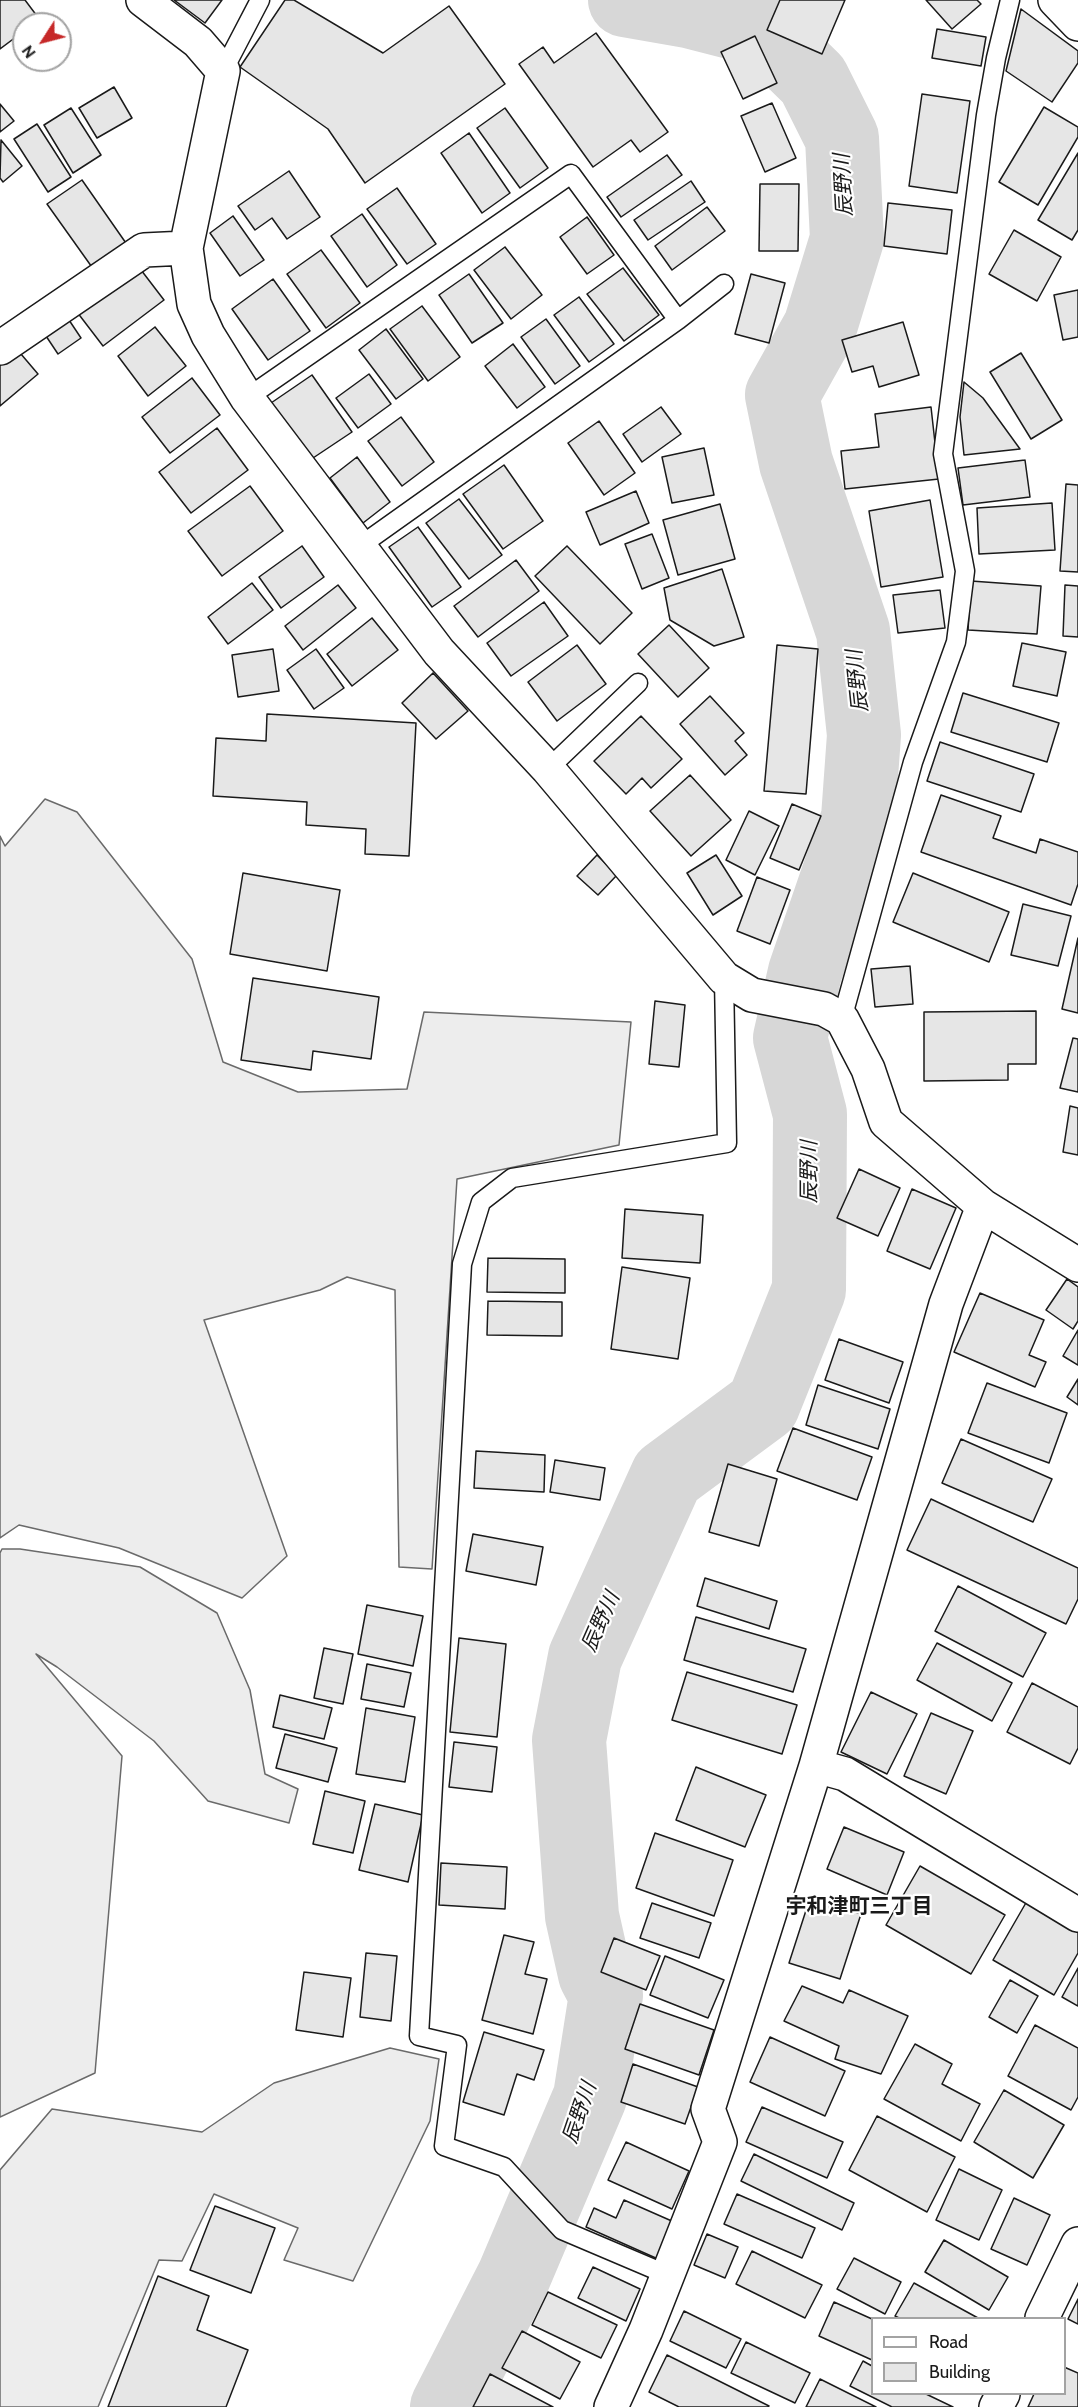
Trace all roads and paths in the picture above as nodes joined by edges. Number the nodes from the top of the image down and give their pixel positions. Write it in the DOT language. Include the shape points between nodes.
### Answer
graph roads {
  1 [pos="143,0"];
  2 [pos="260,0"];
  3 [pos="1010,0"];
  4 [pos="1055,0"];
  5 [pos="1078,24"];
  6 [pos="223,71"];
  7 [pos="186,248"];
  8 [pos="724,284"];
  9 [pos="678,320"];
  10 [pos="0,348"];
  11 [pos="247,398"];
  12 [pos="360,546"];
  13 [pos="638,683"];
  14 [pos="548,770"];
  15 [pos="724,978"];
  16 [pos="833,1014"];
  17 [pos="984,1206"];
  18 [pos="1078,1266"];
  19 [pos="816,1766"];
  20 [pos="1078,1915"];
  21 [pos="1078,2244"];
  22 [pos="668,2275"];
  23 [pos="1043,2317"];
  24 [pos="611,2407"];
  1 -- 6 [label="street" via="198,42"];
  2 -- 6 [label="lane"];
  3 -- 16 [label="lane" via="986,115 943,454 965,571 956,642 912,762"];
  4 -- 5 [label="street"];
  6 -- 7 [label="street"];
  7 -- 10 [label="street" via="144,250"];
  7 -- 11 [label="street" via="194,304 208,335"];
  8 -- 9 [label="lane"];
  9 -- 11 [label="lane" via="571,174"];
  9 -- 12 [label="lane"];
  11 -- 12 [label="street"];
  12 -- 14 [label="street" via="439,652"];
  13 -- 14 [label="lane"];
  14 -- 15 [label="street"];
  15 -- 16 [label="street" via="752,995"];
  15 -- 22 [label="lane" via="727,1143 512,1178 481,1202 462,1264 420,2036 457,2045 444,2146 504,2167 562,2230"];
  16 -- 17 [label="street" via="868,1069 886,1122"];
  17 -- 18 [label="street"];
  17 -- 19 [label="street" via="946,1304"];
  19 -- 20 [label="street" via="844,1774"];
  19 -- 22 [label="street" via="708,2109 720,2142"];
  21 -- 23 [label="street"];
  22 -- 24 [label="street"];
}
